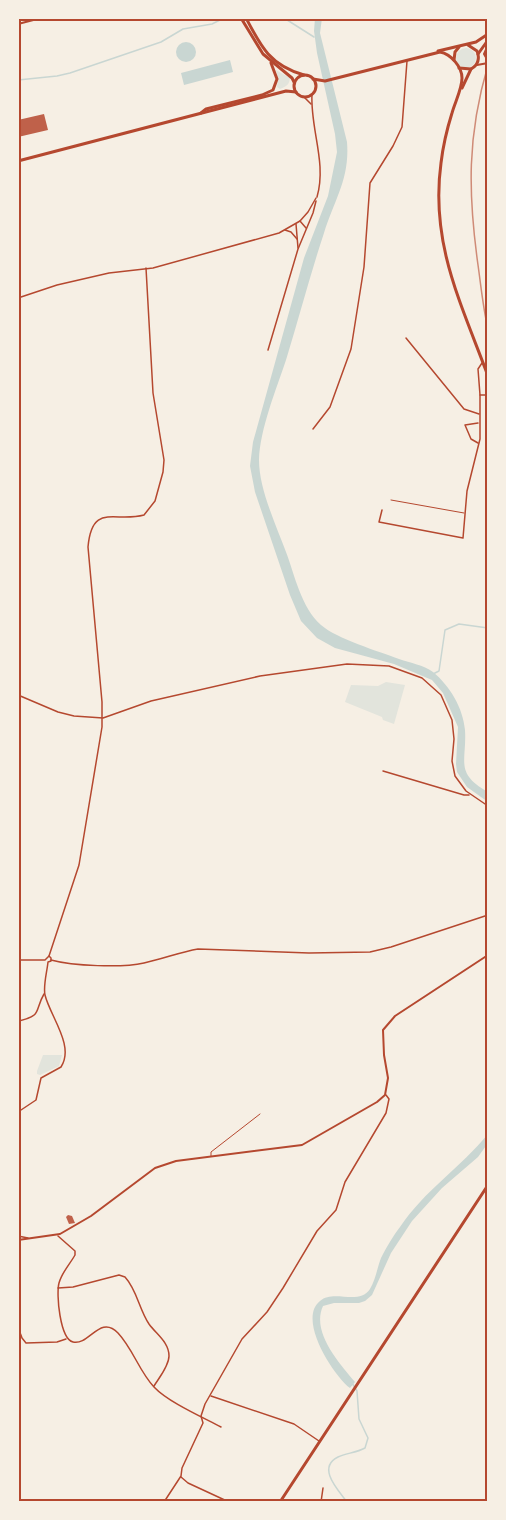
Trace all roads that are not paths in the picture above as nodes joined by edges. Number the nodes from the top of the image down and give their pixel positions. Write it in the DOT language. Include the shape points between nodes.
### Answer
graph roads {
  1 [pos="41,18"];
  2 [pos="241,18"];
  3 [pos="246,18"];
  4 [pos="36,19"];
  5 [pos="18,24"];
  6 [pos="488,34"];
  7 [pos="488,40"];
  8 [pos="466,45"];
  9 [pos="488,45"];
  10 [pos="461,46"];
  11 [pos="478,54"];
  12 [pos="425,56"];
  13 [pos="407,60"];
  14 [pos="454,60"];
  15 [pos="488,62"];
  16 [pos="271,63"];
  17 [pos="477,65"];
  18 [pos="459,68"];
  19 [pos="471,69"];
  20 [pos="304,75"];
  21 [pos="313,79"];
  22 [pos="324,81"];
  23 [pos="294,83"];
  24 [pos="315,89"];
  25 [pos="286,91"];
  26 [pos="296,92"];
  27 [pos="312,94"];
  28 [pos="304,97"];
  29 [pos="457,97"];
  30 [pos="312,105"];
  31 [pos="196,115"];
  32 [pos="18,161"];
  33 [pos="316,198"];
  34 [pos="300,221"];
  35 [pos="296,224"];
  36 [pos="306,229"];
  37 [pos="285,230"];
  38 [pos="298,239"];
  39 [pos="298,249"];
  40 [pos="146,268"];
  41 [pos="18,298"];
  42 [pos="406,338"];
  43 [pos="268,350"];
  44 [pos="483,362"];
  45 [pos="488,376"];
  46 [pos="488,395"];
  47 [pos="480,396"];
  48 [pos="480,414"];
  49 [pos="480,423"];
  50 [pos="313,429"];
  51 [pos="478,444"];
  52 [pos="391,500"];
  53 [pos="382,510"];
  54 [pos="464,513"];
  55 [pos="18,696"];
  56 [pos="103,718"];
  57 [pos="383,771"];
  58 [pos="470,794"];
  59 [pos="488,806"];
  60 [pos="488,915"];
  61 [pos="488,955"];
  62 [pos="49,956"];
  63 [pos="18,960"];
  64 [pos="51,960"];
  65 [pos="47,961"];
  66 [pos="44,993"];
  67 [pos="19,1021"];
  68 [pos="385,1095"];
  69 [pos="18,1112"];
  70 [pos="260,1114"];
  71 [pos="211,1158"];
  72 [pos="488,1185"];
  73 [pos="58,1235"];
  74 [pos="18,1238"];
  75 [pos="58,1288"];
  76 [pos="18,1327"];
  77 [pos="67,1339"];
  78 [pos="153,1386"];
  79 [pos="210,1395"];
  80 [pos="201,1416"];
  81 [pos="221,1427"];
  82 [pos="320,1442"];
  83 [pos="181,1476"];
  84 [pos="323,1488"];
  85 [pos="164,1502"];
  86 [pos="230,1502"];
  87 [pos="280,1502"];
  88 [pos="321,1502"];
  1 -- 4 [label="main road"];
  2 -- 16 [label="main road"];
  3 -- 20 [label="main road" via="270,58"];
  4 -- 5 [label="main road"];
  6 -- 8 [label="main road"];
  7 -- 11 [label="main road"];
  8 -- 10 [label="main road"];
  8 -- 11 [label="main road"];
  9 -- 15 [label="main road" via="484,54"];
  10 -- 12 [label="main road"];
  10 -- 14 [label="main road"];
  11 -- 17 [label="main road"];
  12 -- 13 [label="main road"];
  12 -- 14 [label="main road" via="440,52"];
  13 -- 22 [label="main road"];
  13 -- 50 [label="street" via="402,127 369,183 364,267 351,349 330,406"];
  14 -- 18 [label="main road"];
  15 -- 17 [label="main road"];
  16 -- 23 [label="main road"];
  16 -- 31 [label="main road" via="277,79 273,90"];
  17 -- 19 [label="main road"];
  18 -- 19 [label="main road"];
  18 -- 29 [label="main road" via="462,80"];
  19 -- 29 [label="main road"];
  20 -- 21 [label="main road"];
  20 -- 23 [label="main road"];
  21 -- 22 [label="main road"];
  21 -- 24 [label="main road"];
  22 -- 24 [label="main road"];
  23 -- 25 [label="main road"];
  23 -- 26 [label="main road"];
  24 -- 27 [label="main road"];
  25 -- 26 [label="main road"];
  25 -- 31 [label="main road"];
  26 -- 28 [label="main road"];
  27 -- 28 [label="main road"];
  27 -- 30 [label="street"];
  28 -- 30 [label="street"];
  29 -- 44 [label="main road" via="441,163 441,225 449,275"];
  30 -- 33 [label="street" via="321,181"];
  31 -- 32 [label="main road"];
  33 -- 34 [label="street"];
  33 -- 36 [label="street"];
  34 -- 35 [label="street"];
  34 -- 36 [label="street"];
  35 -- 37 [label="street"];
  35 -- 38 [label="street"];
  36 -- 39 [label="street"];
  37 -- 38 [label="street"];
  37 -- 40 [label="street"];
  38 -- 39 [label="street"];
  39 -- 43 [label="street"];
  40 -- 41 [label="street" via="57,285"];
  40 -- 56 [label="street" via="153,393 164,466 155,501 144,515 100,519 91,528 88,547"];
  42 -- 48 [label="street" via="464,409"];
  44 -- 45 [label="main road"];
  44 -- 47 [label="street" via="478,369"];
  46 -- 47 [label="street"];
  47 -- 48 [label="street"];
  48 -- 49 [label="street"];
  49 -- 51 [label="street"];
  49 -- 51 [label="street" via="465,425 471,440"];
  51 -- 54 [label="street"];
  52 -- 54 [label="lane"];
  53 -- 54 [label="street" via="380,522 463,538"];
  55 -- 56 [label="street" via="66,714"];
  56 -- 58 [label="street" via="151,701 260,676 347,664 389,666 422,678 441,695 452,720 454,773"];
  56 -- 62 [label="street" via="79,865"];
  57 -- 58 [label="street"];
  58 -- 59 [label="street"];
  60 -- 64 [label="street" via="370,952 198,949 136,964"];
  61 -- 68 [label="main road" via="387,1023 382,1037 388,1078"];
  62 -- 64 [label="street"];
  62 -- 65 [label="street"];
  63 -- 65 [label="street"];
  64 -- 65 [label="street"];
  65 -- 66 [label="street"];
  66 -- 67 [label="street" via="39,1012"];
  66 -- 69 [label="street" via="60,1030 65,1058 61,1067 41,1078 36,1100"];
  68 -- 71 [label="main road" via="302,1146"];
  68 -- 79 [label="street" via="389,1099 386,1113 345,1182 336,1210 317,1231 267,1312 242,1339"];
  70 -- 71 [label="lane" via="211,1152"];
  71 -- 73 [label="main road" via="161,1165"];
  72 -- 82 [label="main road"];
  73 -- 74 [label="main road"];
  73 -- 75 [label="street" via="75,1255"];
  75 -- 77 [label="street"];
  75 -- 78 [label="street" via="126,1276 148,1322 168,1349 168,1360"];
  76 -- 77 [label="street" via="26,1343"];
  77 -- 78 [label="street" via="78,1342 100,1329 114,1329"];
  78 -- 80 [label="street"];
  79 -- 80 [label="street"];
  79 -- 82 [label="street" via="294,1424"];
  80 -- 81 [label="street"];
  80 -- 83 [label="street" via="203,1423"];
  82 -- 87 [label="main road"];
  83 -- 85 [label="street"];
  83 -- 86 [label="street"];
  84 -- 88 [label="street"];
}
